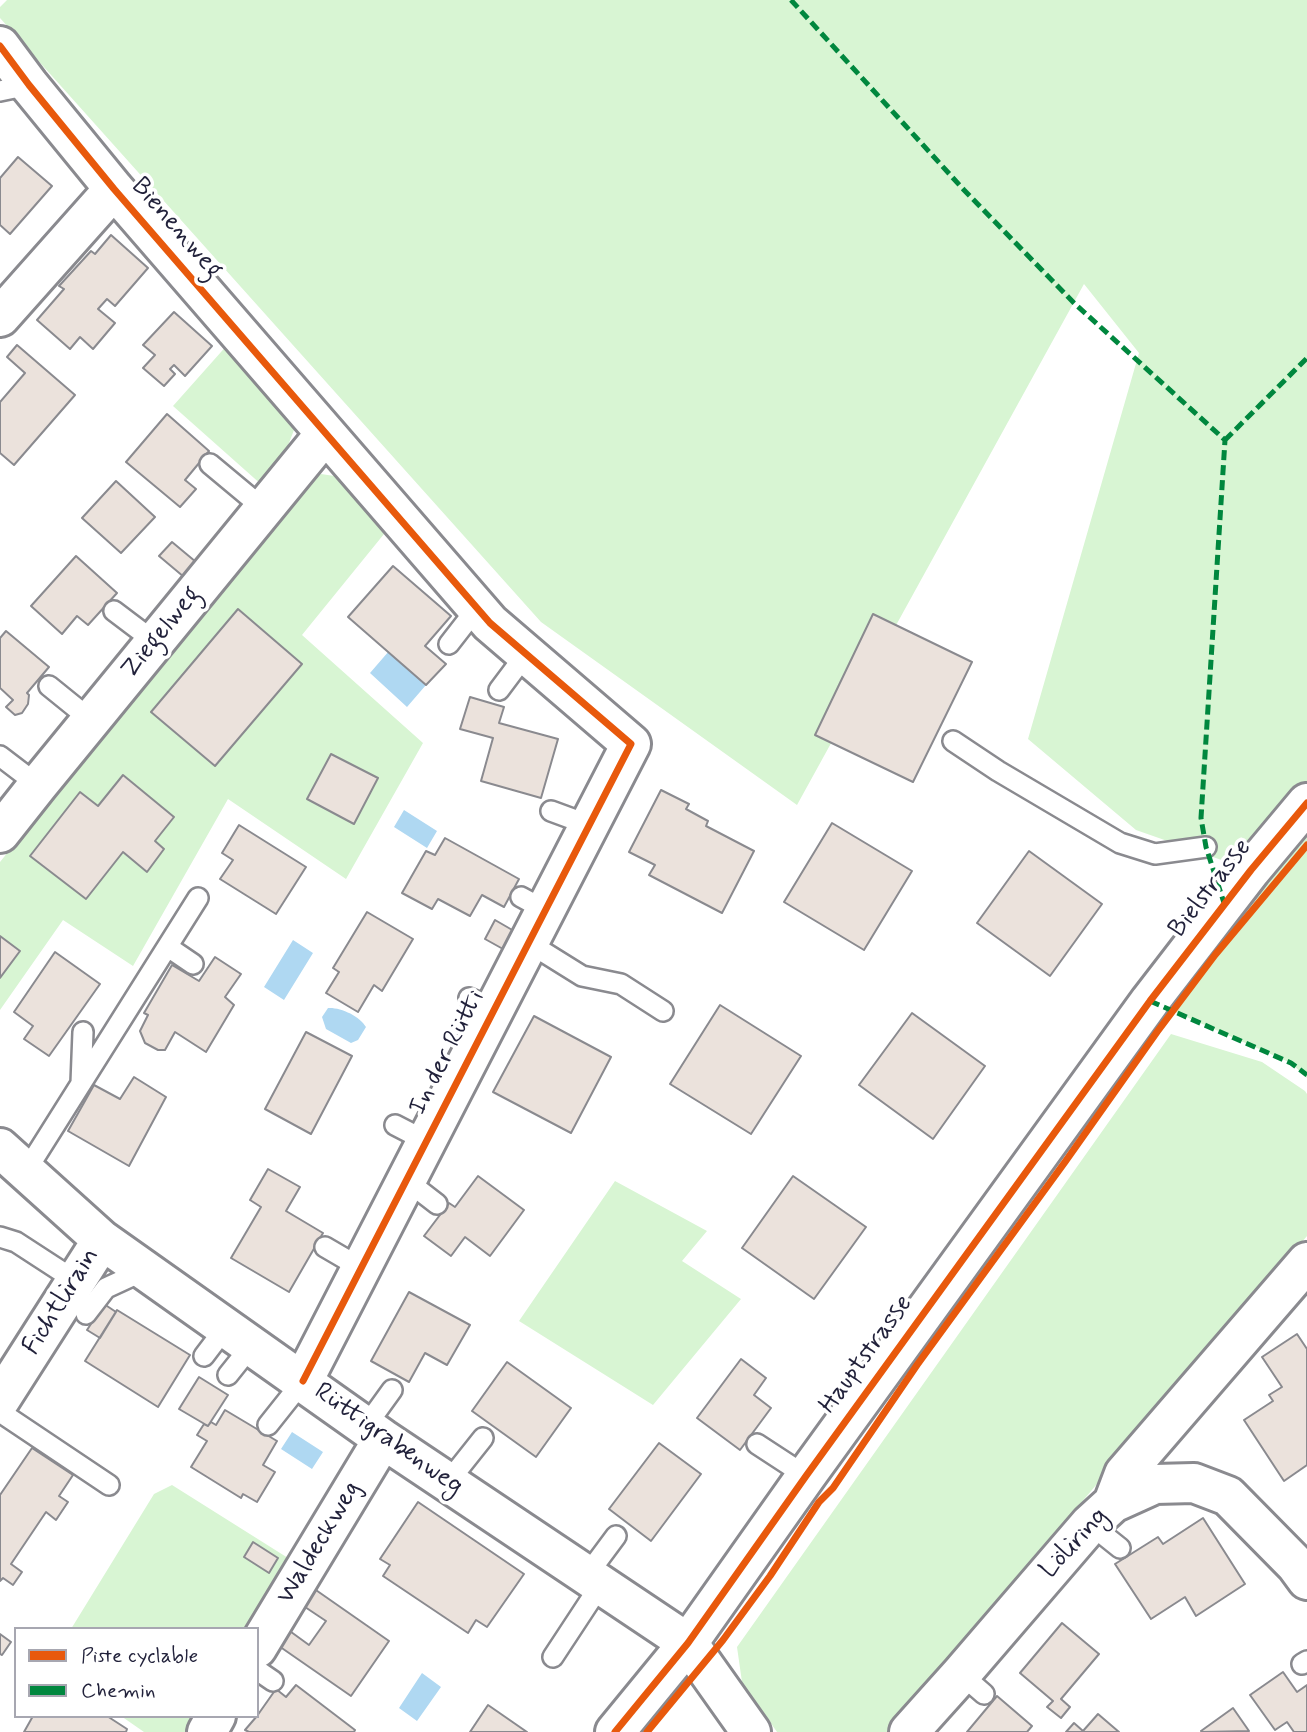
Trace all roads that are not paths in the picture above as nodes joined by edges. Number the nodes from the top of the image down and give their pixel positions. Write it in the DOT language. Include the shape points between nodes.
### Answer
graph roads {
  1 [pos="0,46"];
  2 [pos="15,88"];
  3 [pos="114,189"];
  4 [pos="0,317"];
  5 [pos="325,434"];
  6 [pos="210,464"];
  7 [pos="264,509"];
  8 [pos="477,608"];
  9 [pos="114,611"];
  10 [pos="155,642"];
  11 [pos="449,644"];
  12 [pos="526,654"];
  13 [pos="49,686"];
  14 [pos="499,690"];
  15 [pos="91,720"];
  16 [pos="953,741"];
  17 [pos="631,744"];
  18 [pos="0,756"];
  19 [pos="38,785"];
  20 [pos="1307,803"];
  21 [pos="551,811"];
  22 [pos="590,825"];
  23 [pos="0,834"];
  24 [pos="1206,847"];
  25 [pos="198,898"];
  26 [pos="531,917"];
  27 [pos="168,947"];
  28 [pos="193,964"];
  29 [pos="1150,1001"];
  30 [pos="663,1011"];
  31 [pos="83,1032"];
  32 [pos="80,1084"];
  33 [pos="13,1159"];
  34 [pos="406,1180"];
  35 [pos="437,1203"];
  36 [pos="0,1237"];
  37 [pos="102,1240"];
  38 [pos="325,1247"];
  39 [pos="1307,1262"];
  40 [pos="361,1268"];
  41 [pos="145,1270"];
  42 [pos="81,1297"];
  43 [pos="227,1343"];
  44 [pos="228,1375"];
  45 [pos="303,1381"];
  46 [pos="392,1390"];
  47 [pos="0,1400"];
  48 [pos="0,1412"];
  49 [pos="268,1425"];
  50 [pos="375,1433"];
  51 [pos="482,1438"];
  52 [pos="757,1444"];
  53 [pos="806,1476"];
  54 [pos="448,1482"];
  55 [pos="109,1485"];
  56 [pos="1102,1514"];
  57 [pos="615,1536"];
  58 [pos="1120,1548"];
  59 [pos="1304,1569"];
  60 [pos="594,1579"];
  61 [pos="688,1643"];
  62 [pos="553,1657"];
  63 [pos="262,1666"];
  64 [pos="615,1732"];
  65 [pos="751,1732"];
  66 [pos="909,1732"];
  1 -- 2 [label="street, Bienenweg"];
  2 -- 3 [label="street, Bienenweg"];
  3 -- 4 [label="street, Bienenweg"];
  3 -- 5 [label="street, Bienenweg"];
  5 -- 7 [label="street, Ziegelweg"];
  5 -- 8 [label="street, Bienenweg"];
  6 -- 7 [label="lane"];
  7 -- 10 [label="street, Ziegelweg"];
  8 -- 11 [label="lane"];
  8 -- 12 [label="street, Bienenweg"];
  9 -- 10 [label="lane"];
  10 -- 15 [label="street, Ziegelweg"];
  12 -- 14 [label="lane"];
  12 -- 17 [label="street, Bienenweg"];
  13 -- 15 [label="lane"];
  15 -- 19 [label="street, Ziegelweg"];
  16 -- 24 [label="lane" via="1120,843 1155,854"];
  17 -- 22 [label="street, In der Rütti"];
  18 -- 19 [label="lane"];
  19 -- 23 [label="street, Ziegelweg"];
  20 -- 29 [label="street, Bielstrasse"];
  21 -- 22 [label="lane"];
  22 -- 26 [label="street, In der Rütti"];
  25 -- 27 [label="lane"];
  26 -- 30 [label="lane" via="582,976 621,984"];
  26 -- 34 [label="street, In der Rütti" via="411,1133"];
  27 -- 28 [label="lane"];
  27 -- 32 [label="lane"];
  29 -- 53 [label="street, Hauptstrasse"];
  31 -- 32 [label="lane"];
  32 -- 33 [label="lane"];
  33 -- 37 [label="street, Rüttigrabenweg"];
  34 -- 35 [label="lane"];
  34 -- 40 [label="street, In der Rütti"];
  36 -- 42 [label="lane" via="16,1242"];
  37 -- 41 [label="street, Rüttigrabenweg"];
  37 -- 42 [label="street, Fichtlirain"];
  38 -- 40 [label="lane"];
  39 -- 56 [label="street" via="1124,1474"];
  40 -- 45 [label="street, In der Rütti"];
  41 -- 42 [label="lane"];
  41 -- 43 [label="street, Rüttigrabenweg"];
  42 -- 47 [label="street, Fichtlirain"];
  43 -- 44 [label="lane"];
  43 -- 45 [label="street, Rüttigrabenweg"];
  45 -- 49 [label="lane"];
  45 -- 50 [label="street, Rüttigrabenweg"];
  46 -- 50 [label="lane"];
  48 -- 55 [label="lane"];
  50 -- 54 [label="street, Rüttigrabenweg"];
  50 -- 63 [label="street, Waldeckweg"];
  51 -- 54 [label="lane"];
  52 -- 53 [label="lane"];
  53 -- 61 [label="street, Hauptstrasse"];
  54 -- 60 [label="street, Rüttigrabenweg"];
  56 -- 58 [label="lane"];
  56 -- 59 [label="street, Löliring" via="1155,1484 1194,1483 1228,1496"];
  56 -- 66 [label="street, Löliring" via="972,1684"];
  57 -- 60 [label="lane"];
  60 -- 61 [label="street, Rüttigrabenweg"];
  60 -- 62 [label="lane"];
  61 -- 64 [label="street, Hauptstrasse"];
  61 -- 65 [label="street"];
}
